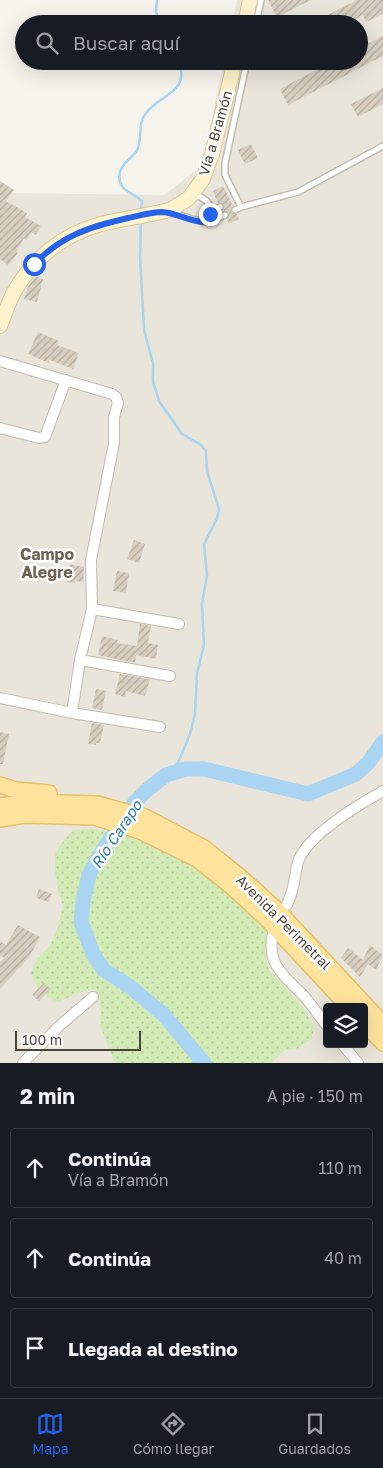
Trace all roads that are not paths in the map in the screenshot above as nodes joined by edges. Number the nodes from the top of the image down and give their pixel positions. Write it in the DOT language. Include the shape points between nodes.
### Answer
graph roads {
  1 [pos="250,0"];
  2 [pos="261,0"];
  3 [pos="247,15"];
  4 [pos="258,15"];
  5 [pos="233,70"];
  6 [pos="246,70"];
  7 [pos="383,146"];
  8 [pos="191,195"];
  9 [pos="236,198"];
  10 [pos="230,201"];
  11 [pos="220,207"];
  12 [pos="241,207"];
  13 [pos="235,210"];
  14 [pos="161,212"];
  15 [pos="212,212"];
  16 [pos="225,215"];
  17 [pos="203,222"];
  18 [pos="0,326"];
  19 [pos="0,361"];
  20 [pos="66,380"];
  21 [pos="0,428"];
  22 [pos="92,609"];
  23 [pos="179,624"];
  24 [pos="80,660"];
  25 [pos="170,676"];
  26 [pos="0,698"];
  27 [pos="72,713"];
  28 [pos="160,727"];
  29 [pos="0,785"];
  30 [pos="383,791"];
  31 [pos="0,806"];
  32 [pos="95,810"];
  33 [pos="0,819"];
  34 [pos="142,824"];
  35 [pos="0,828"];
  36 [pos="288,904"];
  37 [pos="273,933"];
  38 [pos="93,997"];
  39 [pos="344,1003"];
  40 [pos="323,1021"];
  41 [pos="383,1024"];
  42 [pos="368,1028"];
  43 [pos="383,1044"];
  44 [pos="345,1048"];
  45 [pos="23,1063"];
  46 [pos="358,1063"];
  1 -- 3 [label="street"];
  2 -- 4 [label="lane"];
  5 -- 8 [label="street, Vía a Bramón" via="204,179"];
  6 -- 9 [label="lane" via="225,164 225,175"];
  7 -- 12 [label="lane" via="298,192"];
  8 -- 14 [label="street, Vía a Bramón" via="181,204"];
  8 -- 15 [label="lane" via="205,200"];
  9 -- 10 [label="lane"];
  9 -- 12 [label="lane"];
  11 -- 15 [label="lane"];
  12 -- 13 [label="lane"];
  14 -- 17 [label="lane"];
  14 -- 18 [label="street, Vía a Bramón" via="73,234 46,252 23,278"];
  15 -- 17 [label="lane"];
  16 -- 17 [label="lane"];
  19 -- 20 [label="street"];
  20 -- 21 [label="street" via="45,436 39,438"];
  20 -- 22 [label="street" via="115,395 118,403 114,417 114,443 91,560"];
  22 -- 23 [label="street"];
  22 -- 24 [label="street"];
  24 -- 25 [label="street"];
  24 -- 27 [label="street"];
  26 -- 27 [label="street"];
  27 -- 28 [label="street"];
  29 -- 32 [label="main road" via="16,790 76,795"];
  30 -- 36 [label="street" via="326,828 308,846 296,868"];
  31 -- 32 [label="main road, Avenida Perimetral" via="25,802"];
  32 -- 33 [label="main road, Avenida Perimetral"];
  32 -- 34 [label="main road, Avenida Perimetral"];
  32 -- 35 [label="main road"];
  34 -- 39 [label="main road, Avenida Perimetral" via="231,886 267,919"];
  34 -- 41 [label="main road, Avenida Perimetral" via="204,848 239,876 277,910"];
  37 -- 40 [label="street" via="271,952 275,964"];
  38 -- 45 [label="street"];
  42 -- 43 [label="main road"];
  44 -- 46 [label="street"];
}
